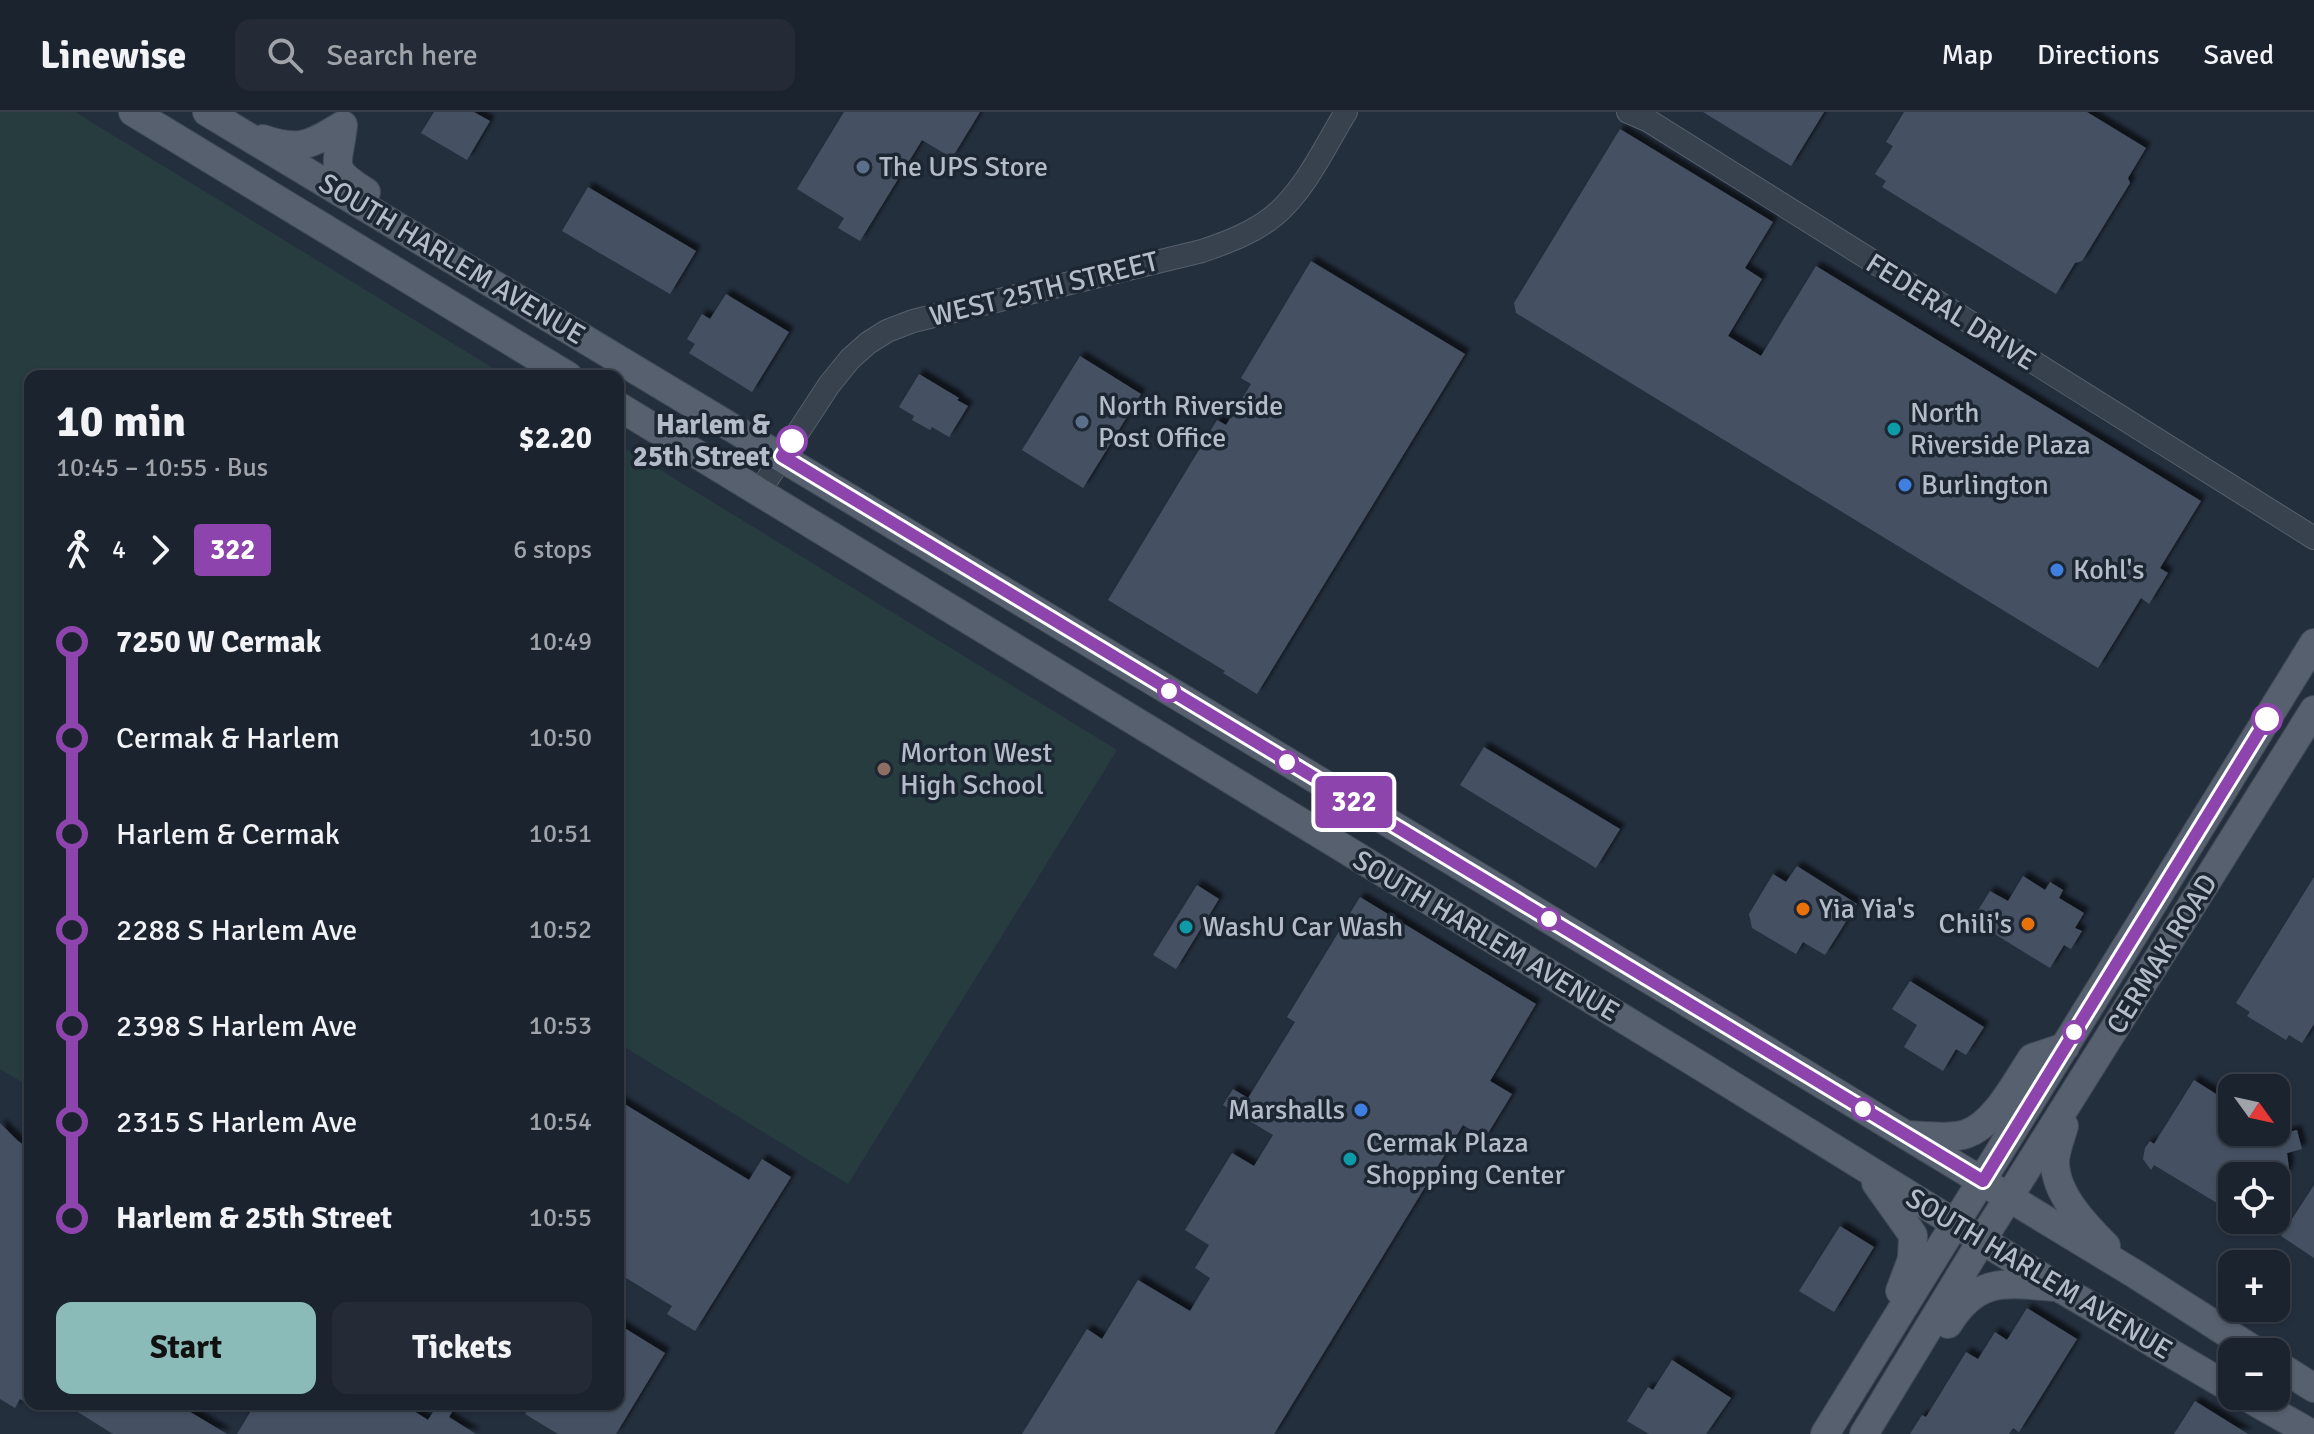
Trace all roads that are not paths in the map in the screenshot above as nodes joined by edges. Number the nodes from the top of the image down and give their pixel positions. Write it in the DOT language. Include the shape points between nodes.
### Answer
graph roads {
  1 [pos="133,112"];
  2 [pos="207,112"];
  3 [pos="1346,112"];
  4 [pos="1628,112"];
  5 [pos="235,129"];
  6 [pos="433,247"];
  7 [pos="558,370"];
  8 [pos="624,410"];
  9 [pos="782,456"];
  10 [pos="759,492"];
  11 [pos="2314,538"];
  12 [pos="2314,643"];
  13 [pos="2314,710"];
  14 [pos="2065,1047"];
  15 [pos="2076,1093"];
  16 [pos="1906,1135"];
  17 [pos="1866,1169"];
  18 [pos="1983,1181"];
  19 [pos="2009,1198"];
  20 [pos="1955,1224"];
  21 [pos="1982,1240"];
  22 [pos="2135,1274"];
  23 [pos="2058,1287"];
  24 [pos="2235,1338"];
  25 [pos="1885,1339"];
  26 [pos="1904,1366"];
  27 [pos="2290,1373"];
  28 [pos="2218,1381"];
  29 [pos="2314,1388"];
  30 [pos="2270,1410"];
  31 [pos="1825,1434"];
  32 [pos="1864,1434"];
  33 [pos="2312,1434"];
  1 -- 7 [label="main road, SOUTH HARLEM AVENUE"];
  2 -- 5 [label="main road, SOUTH HARLEM AVENUE"];
  3 -- 9 [label="street, WEST 25TH STREET" via="1298,189 1255,229 1202,251 887,331 850,359"];
  4 -- 11 [label="street, FEDERAL DRIVE"];
  5 -- 6 [label="main road, SOUTH HARLEM AVENUE"];
  5 -- 6 [label="main road" via="281,146 311,144 343,125 337,166 344,178 409,218"];
  6 -- 9 [label="main road, SOUTH HARLEM AVENUE"];
  8 -- 10 [label="main road, SOUTH HARLEM AVENUE"];
  9 -- 10 [label="street, WEST 25TH STREET"];
  9 -- 16 [label="main road, SOUTH HARLEM AVENUE"];
  10 -- 17 [label="main road, SOUTH HARLEM AVENUE"];
  12 -- 14 [label="main road, CERMAK ROAD"];
  13 -- 15 [label="main road, CERMAK ROAD"];
  14 -- 16 [label="main road" via="2032,1058 1989,1119 1965,1135"];
  14 -- 18 [label="main road, CERMAK ROAD"];
  15 -- 19 [label="main road, CERMAK ROAD"];
  15 -- 22 [label="main road" via="2055,1160 2057,1179 2091,1232"];
  16 -- 18 [label="main road, SOUTH HARLEM AVENUE"];
  17 -- 20 [label="main road, SOUTH HARLEM AVENUE"];
  17 -- 25 [label="main road" via="1913,1235 1912,1259"];
  18 -- 19 [label="main road, SOUTH HARLEM AVENUE"];
  18 -- 20 [label="main road, CERMAK ROAD"];
  19 -- 21 [label="main road, CERMAK ROAD"];
  19 -- 22 [label="main road, SOUTH HARLEM AVENUE"];
  20 -- 21 [label="main road, SOUTH HARLEM AVENUE"];
  20 -- 25 [label="main road, CERMAK ROAD"];
  21 -- 23 [label="main road, SOUTH HARLEM AVENUE"];
  21 -- 26 [label="main road, CERMAK ROAD"];
  22 -- 24 [label="main road, SOUTH HARLEM AVENUE"];
  23 -- 26 [label="main road" via="1987,1287 1968,1298 1941,1335"];
  23 -- 28 [label="main road, SOUTH HARLEM AVENUE"];
  25 -- 31 [label="main road"];
  26 -- 32 [label="main road, CERMAK ROAD"];
  27 -- 29 [label="main road"];
  30 -- 33 [label="main road"];
}
